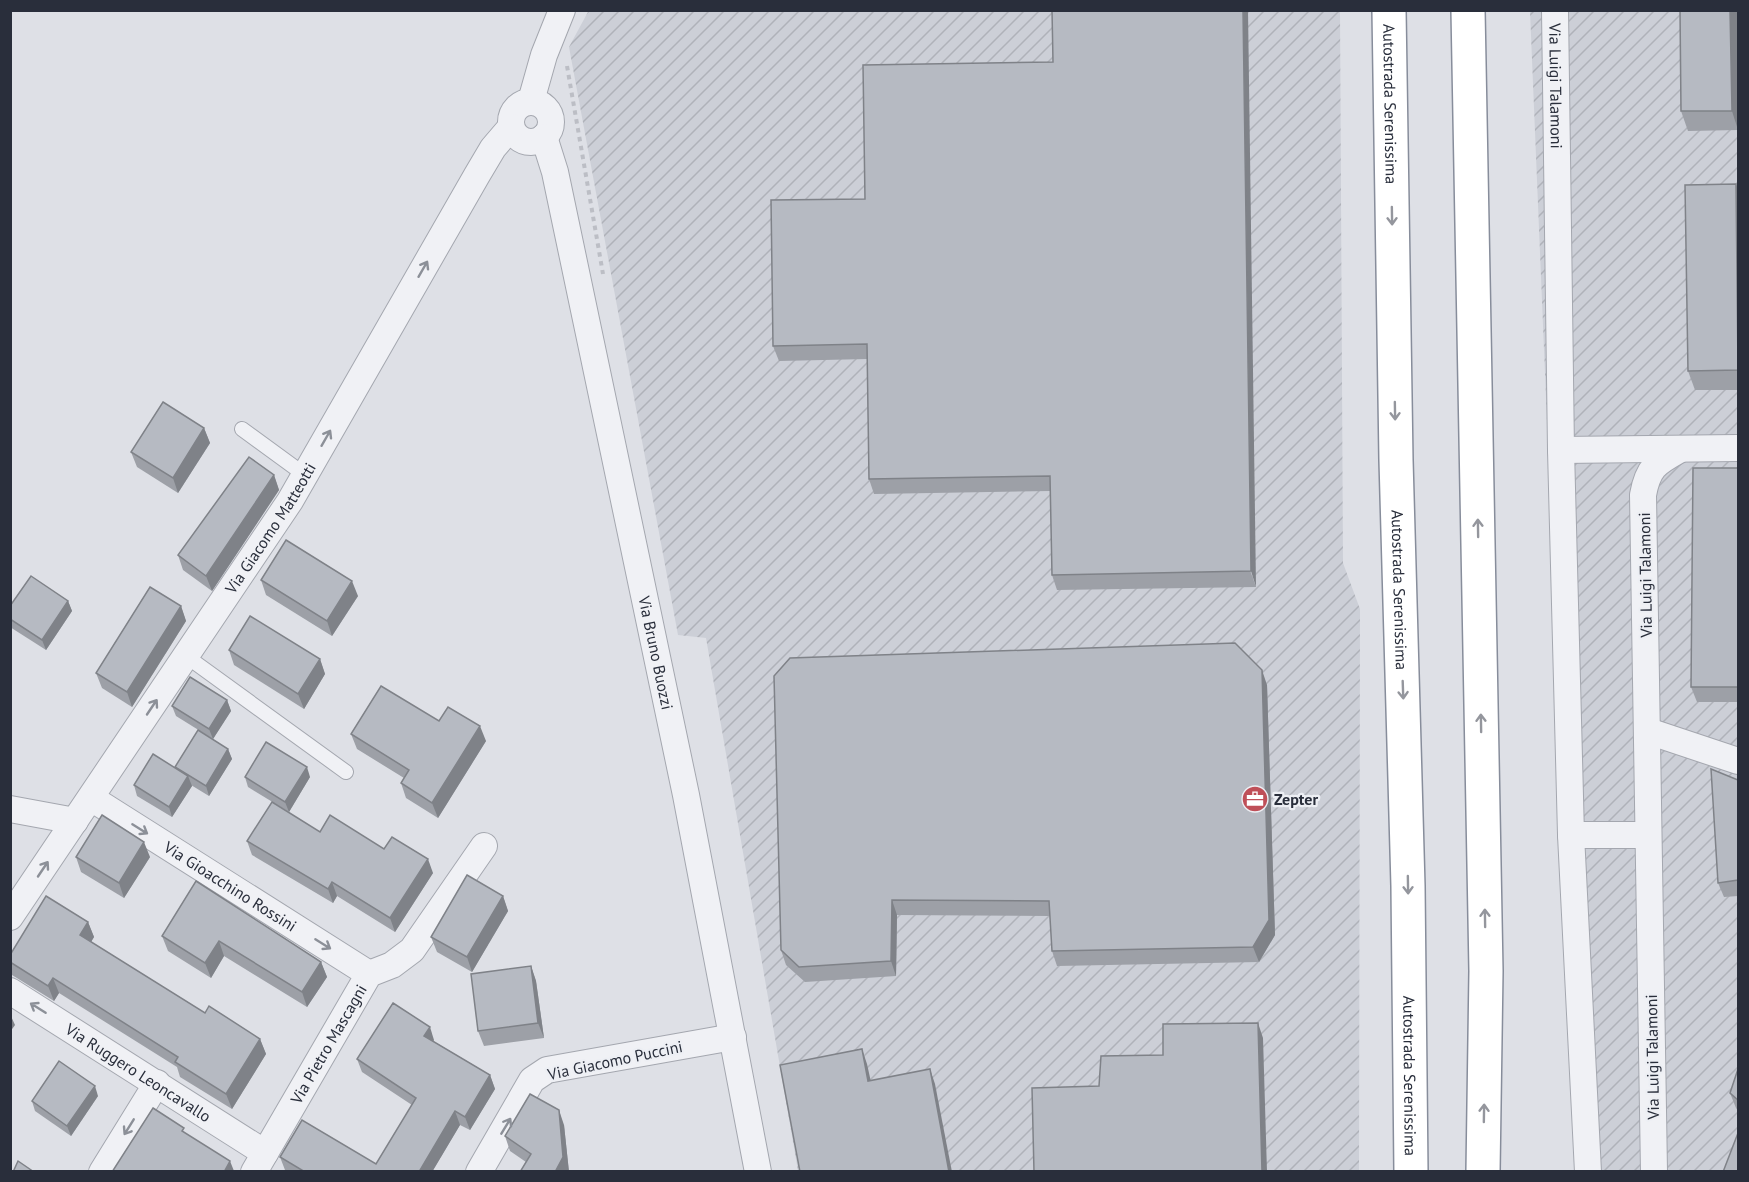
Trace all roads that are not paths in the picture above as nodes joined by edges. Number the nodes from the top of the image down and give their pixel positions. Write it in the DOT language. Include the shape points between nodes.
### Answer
graph roads {
  1 [pos="562,10"];
  2 [pos="1389,10"];
  3 [pos="1468,10"];
  4 [pos="1555,10"];
  5 [pos="531,101"];
  6 [pos="511,127"];
  7 [pos="544,137"];
  8 [pos="242,429"];
  9 [pos="1738,448"];
  10 [pos="1561,450"];
  11 [pos="1679,450"];
  12 [pos="305,475"];
  13 [pos="186,656"];
  14 [pos="1648,731"];
  15 [pos="1738,761"];
  16 [pos="346,772"];
  17 [pos="91,798"];
  18 [pos="10,809"];
  19 [pos="75,821"];
  20 [pos="1648,835"];
  21 [pos="1571,836"];
  22 [pos="484,846"];
  23 [pos="10,917"];
  24 [pos="369,974"];
  25 [pos="10,991"];
  26 [pos="733,1037"];
  27 [pos="156,1083"];
  28 [pos="259,1162"];
  29 [pos="102,1172"];
  30 [pos="479,1172"];
  31 [pos="758,1172"];
  32 [pos="1411,1172"];
  33 [pos="1483,1172"];
  34 [pos="1588,1172"];
  35 [pos="1654,1172"];
  1 -- 5 [label="street"];
  2 -- 32 [label="highway, Autostrada Serenissima, one-way"];
  33 -- 3 [label="highway, one-way" via="1486,971"];
  4 -- 10 [label="street, Via Luigi Talamoni"];
  5 -- 6 [label="street, Via Giacomo Matteotti" via="516,108"];
  5 -- 7 [label="street" via="550,113 551,126"];
  6 -- 7 [label="street" via="525,141 535,142"];
  12 -- 6 [label="street, Via Giacomo Matteotti, one-way" via="477,175"];
  7 -- 26 [label="street, Via Bruno Buozzi" via="555,172 686,795"];
  8 -- 12 [label="lane"];
  9 -- 11 [label="street"];
  10 -- 11 [label="street"];
  10 -- 21 [label="street, Via Luigi Talamoni"];
  11 -- 14 [label="street, Via Luigi Talamoni" via="1646,476 1643,495"];
  12 -- 13 [label="street, Via Giacomo Matteotti"];
  13 -- 16 [label="lane"];
  17 -- 13 [label="street, Via Giacomo Matteotti, one-way"];
  14 -- 15 [label="street"];
  14 -- 20 [label="street, Via Luigi Talamoni"];
  17 -- 19 [label="street, Via Giacomo Matteotti"];
  17 -- 24 [label="street, Via Gioacchino Rossini, one-way"];
  18 -- 19 [label="street"];
  23 -- 19 [label="street, Via Giacomo Matteotti, one-way"];
  20 -- 21 [label="street"];
  20 -- 35 [label="street, Via Luigi Talamoni"];
  21 -- 34 [label="street, Via Luigi Talamoni"];
  22 -- 24 [label="street, Via Pietro Mascagni" via="412,950 392,965"];
  24 -- 28 [label="street, Via Pietro Mascagni"];
  27 -- 25 [label="street, Via Ruggero Leoncavallo, one-way"];
  30 -- 26 [label="street, Via Giacomo Puccini, one-way" via="532,1080 547,1071"];
  26 -- 31 [label="street, Via Bruno Buozzi"];
  27 -- 28 [label="street, Via Ruggero Leoncavallo"];
  27 -- 29 [label="street, one-way"];
}
